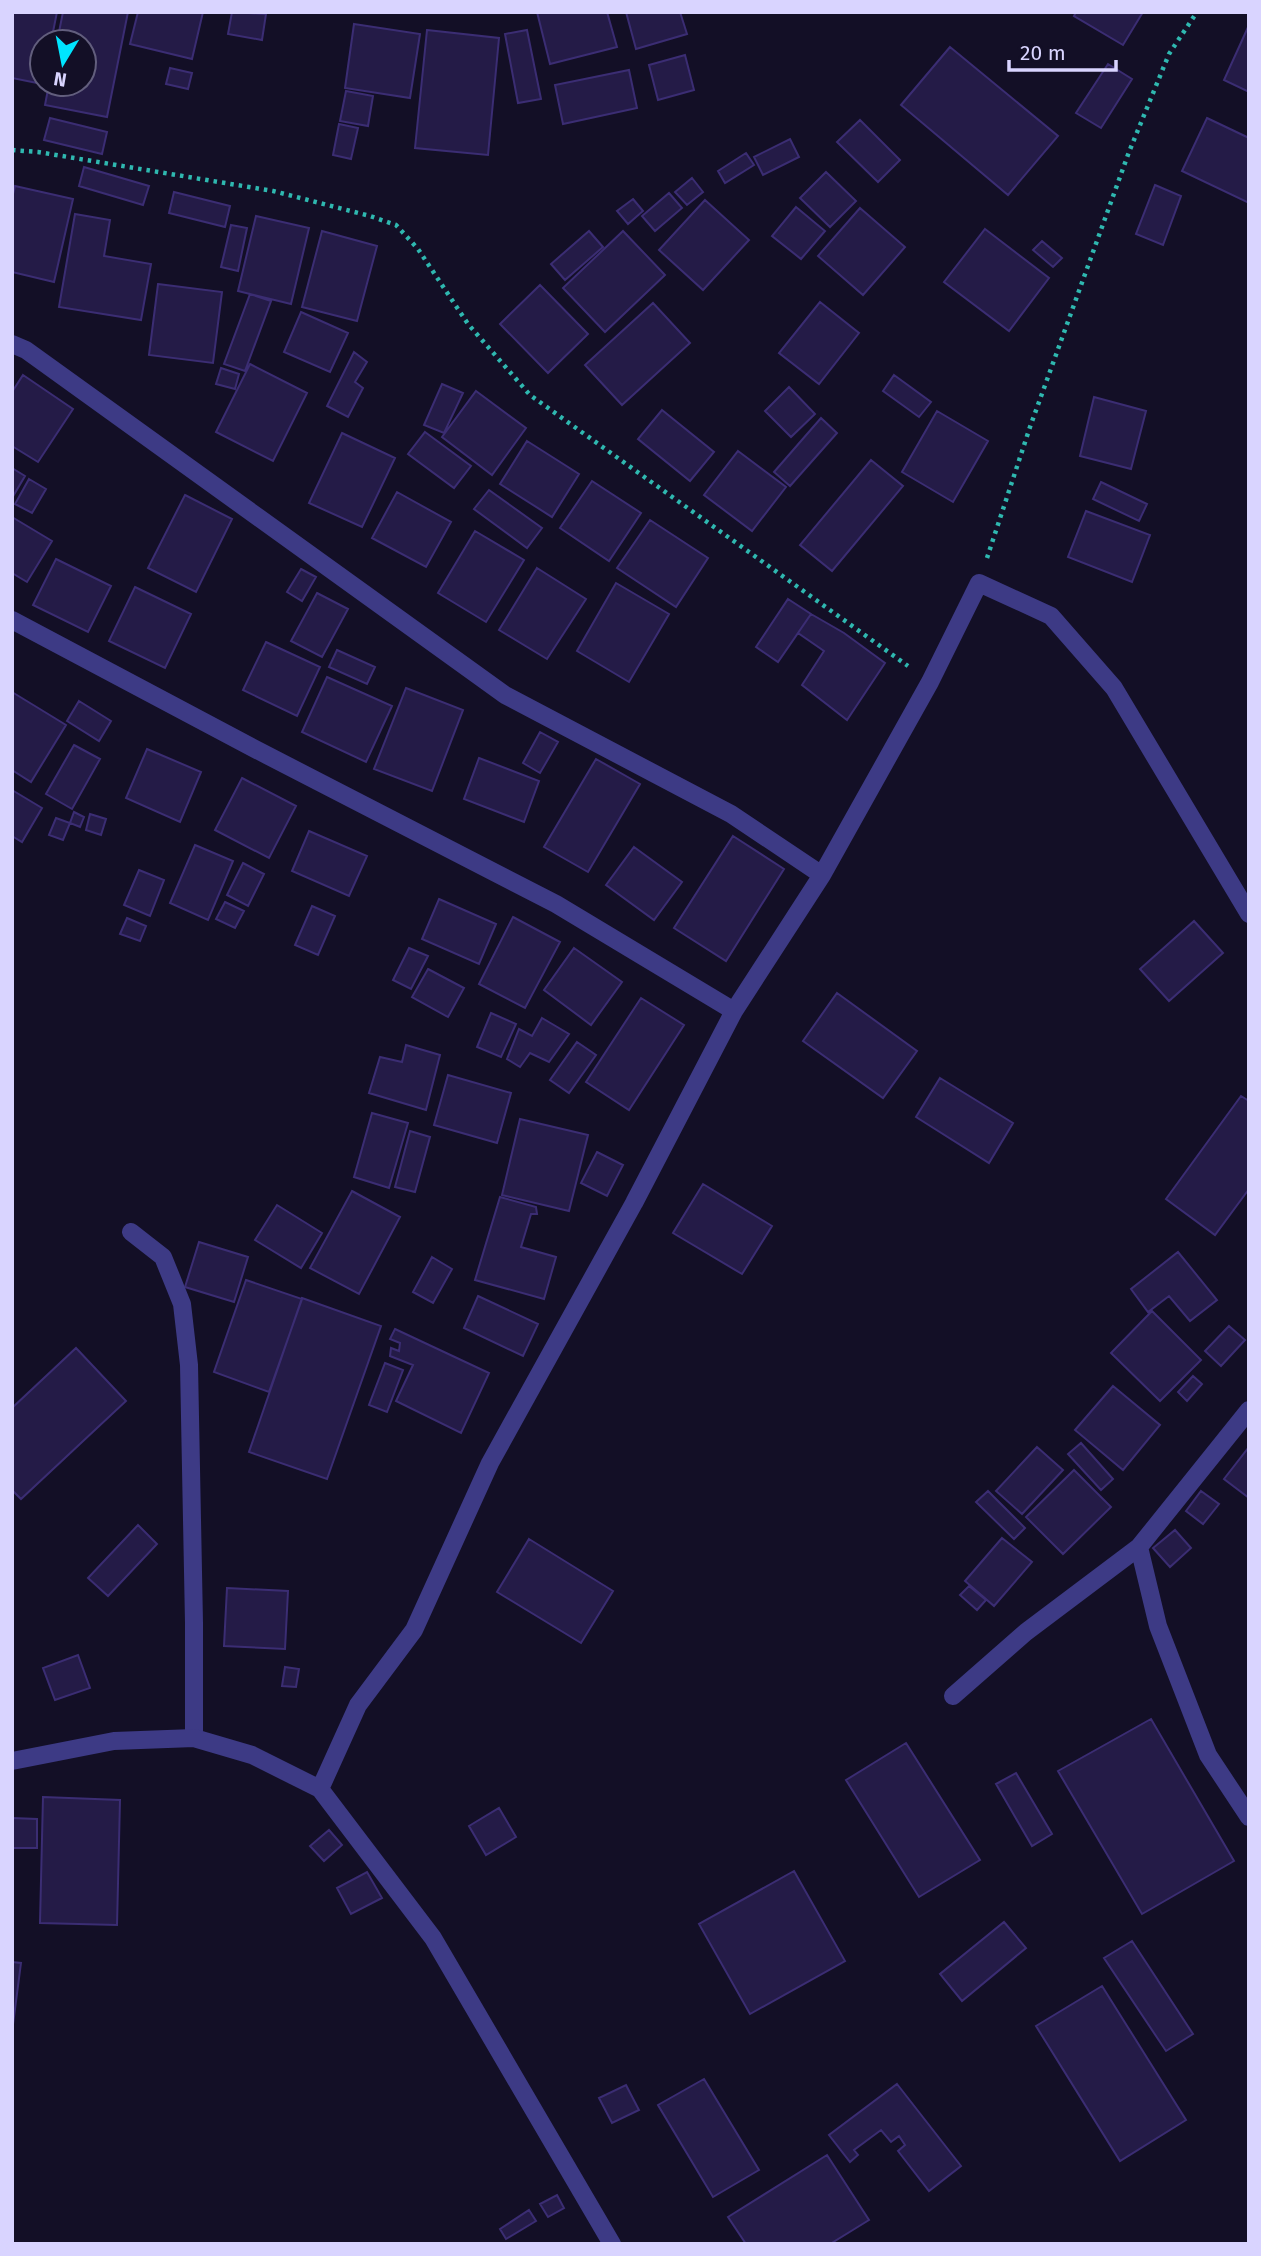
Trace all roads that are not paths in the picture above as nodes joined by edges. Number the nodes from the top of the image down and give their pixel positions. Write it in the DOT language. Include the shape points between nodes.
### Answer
graph roads {
  1 [pos="12,344"];
  2 [pos="12,620"];
  3 [pos="822,875"];
  4 [pos="1249,914"];
  5 [pos="734,1011"];
  6 [pos="131,1232"];
  7 [pos="1249,1410"];
  8 [pos="1139,1547"];
  9 [pos="953,1696"];
  10 [pos="194,1738"];
  11 [pos="12,1761"];
  12 [pos="320,1788"];
  13 [pos="1249,1817"];
  14 [pos="612,2244"];
  1 -- 3 [label="street" via="505,695 732,814"];
  2 -- 5 [label="street" via="556,904"];
  3 -- 4 [label="street" via="930,682 979,583 1051,615 1114,688"];
  3 -- 5 [label="street"];
  5 -- 12 [label="street" via="490,1463 414,1630 358,1704"];
  6 -- 10 [label="street" via="163,1257 182,1304 190,1379"];
  7 -- 8 [label="street"];
  8 -- 9 [label="street" via="1026,1632"];
  8 -- 13 [label="street" via="1158,1626 1208,1755"];
  10 -- 11 [label="street" via="114,1741"];
  10 -- 12 [label="street" via="252,1755"];
  12 -- 14 [label="street" via="433,1938"];
}
